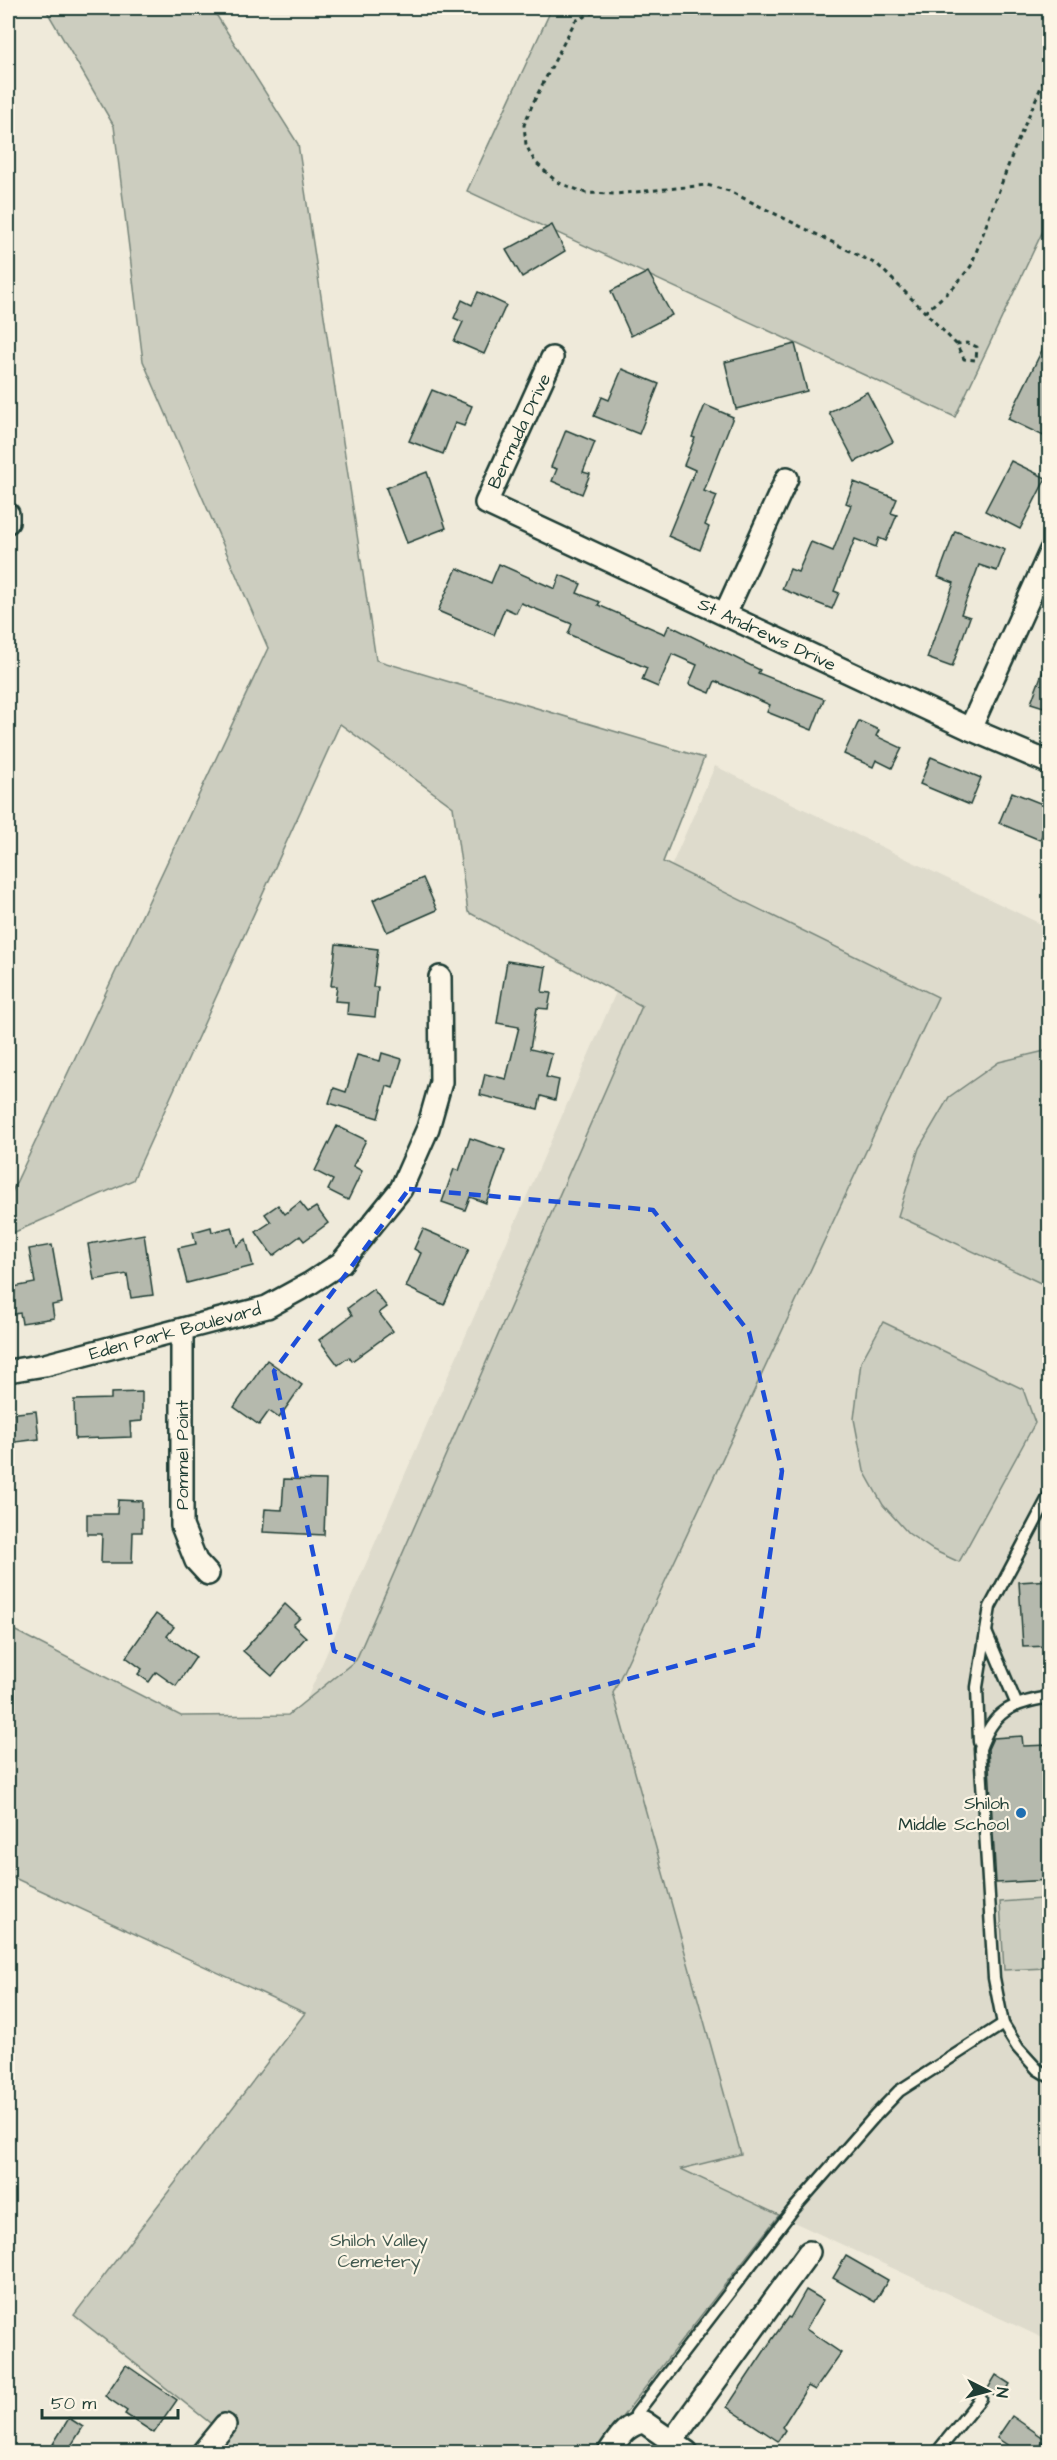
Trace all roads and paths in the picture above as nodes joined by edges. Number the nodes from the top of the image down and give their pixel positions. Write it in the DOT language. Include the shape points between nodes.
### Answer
graph roads {
  1 [pos="603,8"];
  2 [pos="1050,66"];
  3 [pos="925,312"];
  4 [pos="956,344"];
  5 [pos="552,358"];
  6 [pos="787,478"];
  7 [pos="486,503"];
  8 [pos="1050,552"];
  9 [pos="725,614"];
  10 [pos="970,729"];
  11 [pos="1050,764"];
  12 [pos="440,977"];
  13 [pos="182,1330"];
  14 [pos="8,1371"];
  15 [pos="1050,1494"];
  16 [pos="207,1574"];
  17 [pos="985,1632"];
  18 [pos="1050,1698"];
  19 [pos="1017,1705"];
  20 [pos="980,1749"];
  21 [pos="1003,2024"];
  22 [pos="1050,2077"];
  23 [pos="809,2252"];
  24 [pos="981,2398"];
  25 [pos="643,2419"];
  26 [pos="225,2425"];
  27 [pos="679,2447"];
  28 [pos="203,2452"];
  29 [pos="609,2452"];
  30 [pos="937,2452"];
  1 -- 3 [label="path" via="575,21 524,125 526,145 536,162 557,182 586,193 707,185 729,190 878,265"];
  2 -- 3 [label="path" via="971,266"];
  3 -- 4 [label="path"];
  4 -- 4 [label="path" via="964,359 976,360 977,347"];
  5 -- 7 [label="street, Bermuda Drive"];
  6 -- 9 [label="street"];
  7 -- 9 [label="street, St Andrews Drive"];
  8 -- 10 [label="street"];
  9 -- 10 [label="street, St Andrews Drive"];
  10 -- 11 [label="street, St Andrews Drive"];
  12 -- 13 [label="street, Eden Park Boulevard" via="441,1082 428,1128 401,1190 341,1263 309,1284 267,1307"];
  13 -- 14 [label="street, Eden Park Boulevard"];
  13 -- 16 [label="street, Pommel Point" via="182,1526 196,1561"];
  15 -- 17 [label="lane" via="990,1607"];
  17 -- 19 [label="lane"];
  17 -- 20 [label="lane" via="977,1687"];
  18 -- 19 [label="lane"];
  19 -- 20 [label="lane" via="987,1727"];
  20 -- 21 [label="lane" via="994,1978"];
  21 -- 22 [label="lane" via="1018,2048"];
  21 -- 25 [label="lane" via="899,2091 875,2116 792,2211"];
  23 -- 27 [label="street"];
  24 -- 30 [label="lane"];
  25 -- 27 [label="street"];
  25 -- 29 [label="street" via="644,2422 631,2426"];
  26 -- 28 [label="street"];
}
